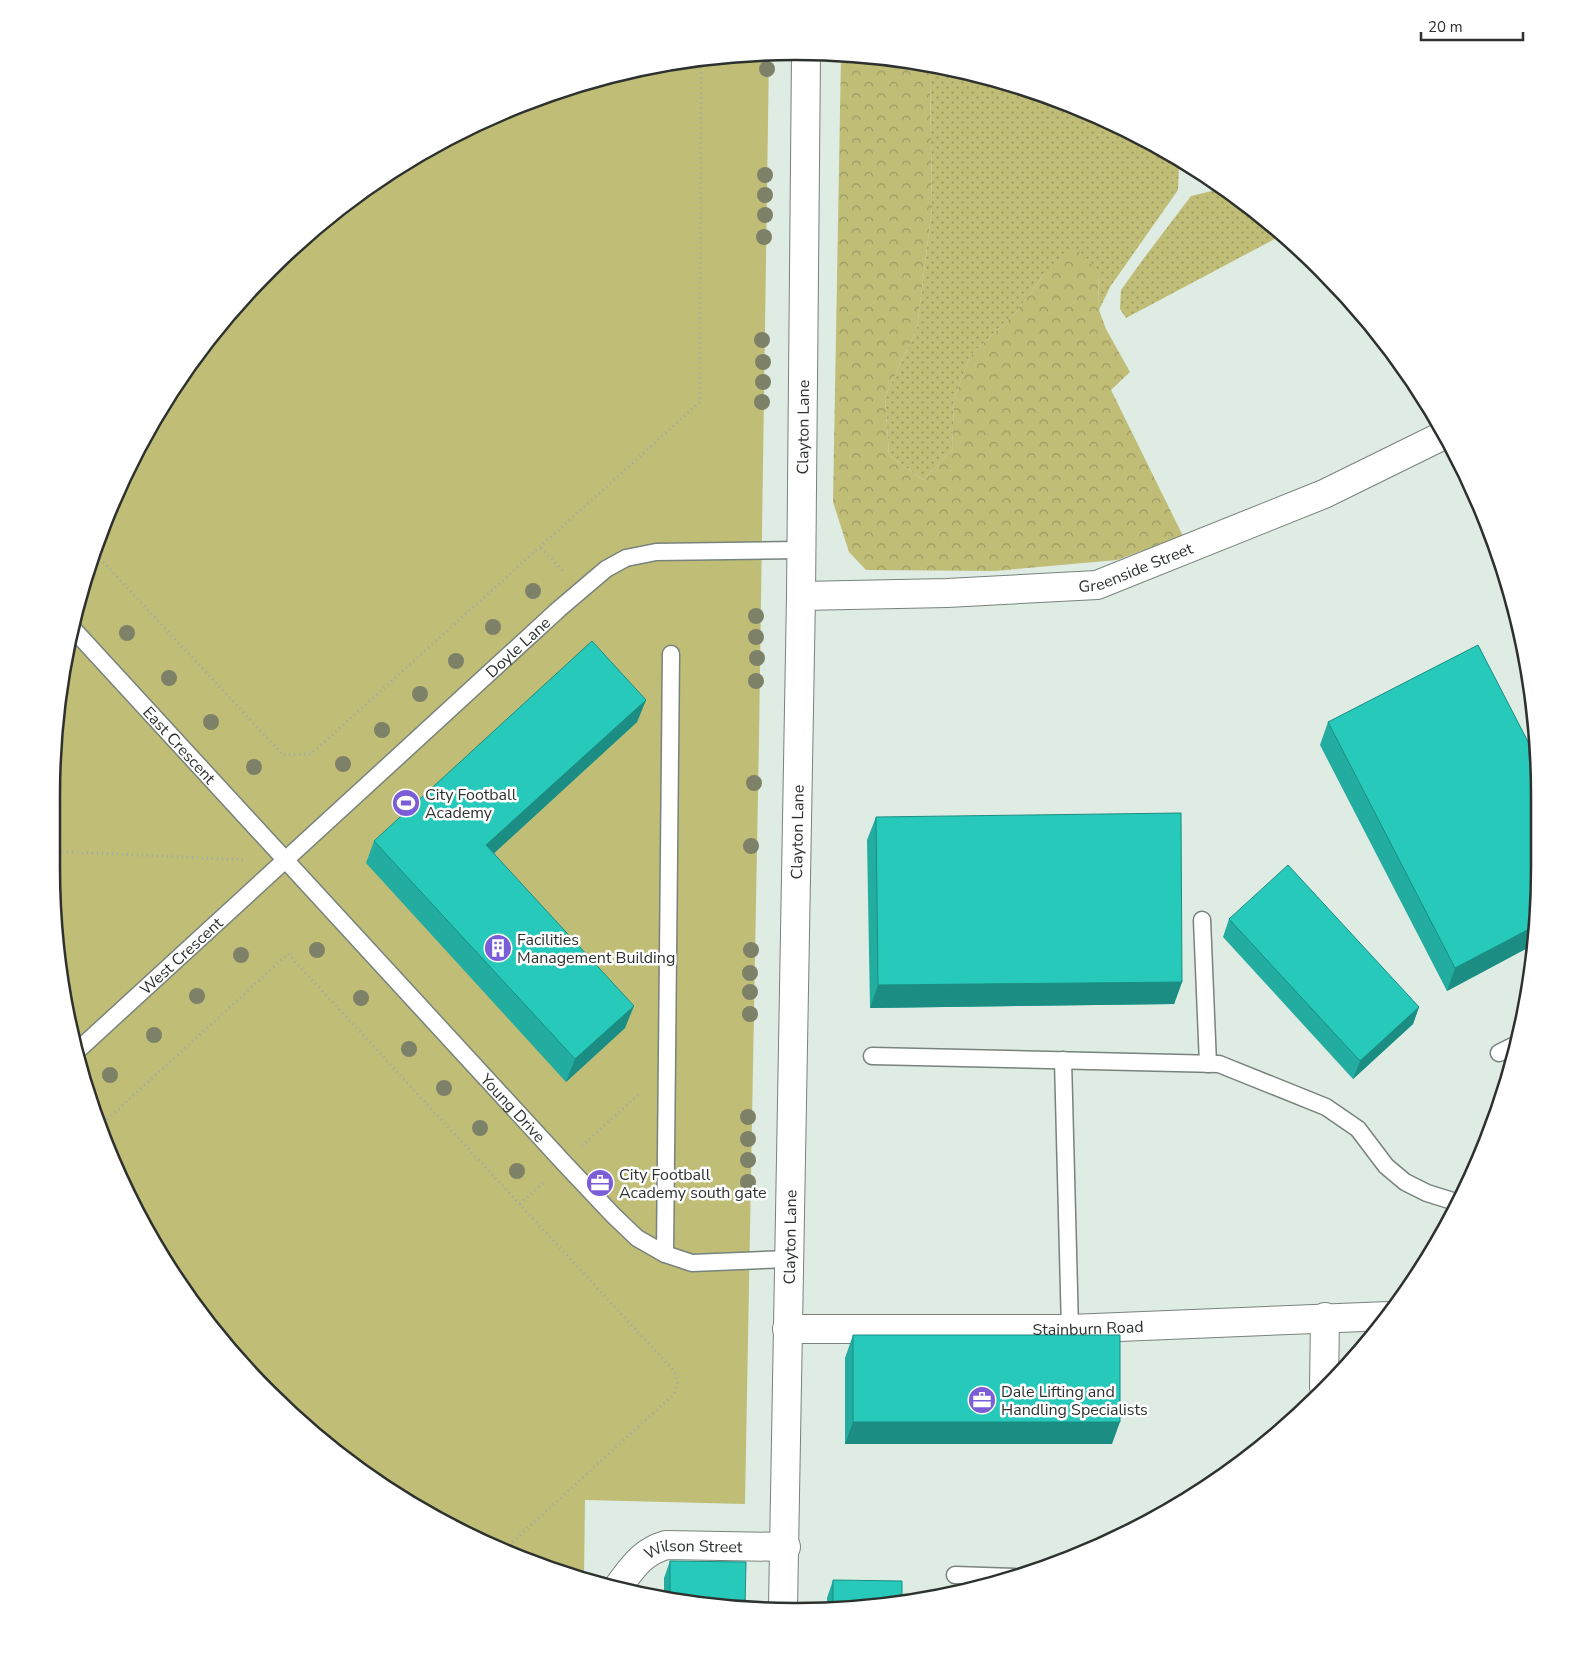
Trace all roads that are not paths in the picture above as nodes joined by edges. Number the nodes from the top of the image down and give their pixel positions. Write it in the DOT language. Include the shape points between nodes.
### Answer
graph roads {
  1 [pos="806,60"];
  2 [pos="1438,438"];
  3 [pos="800,550"];
  4 [pos="801,596"];
  5 [pos="78,634"];
  6 [pos="670,654"];
  7 [pos="286,861"];
  8 [pos="1202,920"];
  9 [pos="82,1046"];
  10 [pos="1508,1048"];
  11 [pos="1499,1053"];
  12 [pos="872,1056"];
  13 [pos="1063,1060"];
  14 [pos="1208,1064"];
  15 [pos="1451,1200"];
  16 [pos="665,1254"];
  17 [pos="788,1259"];
  18 [pos="1378,1316"];
  19 [pos="1325,1317"];
  20 [pos="787,1329"];
  21 [pos="1070,1329"];
  22 [pos="1324,1379"];
  23 [pos="786,1547"];
  24 [pos="955,1575"];
  25 [pos="992,1576"];
  26 [pos="621,1582"];
  27 [pos="783,1602"];
  1 -- 3 [label="street, Clayton Lane"];
  2 -- 4 [label="street, Greenside Street" via="1324,494 1097,585"];
  3 -- 4 [label="street, Clayton Lane"];
  3 -- 7 [label="lane, Doyle Lane" via="656,552 626,558 606,570"];
  4 -- 17 [label="street, Clayton Lane"];
  5 -- 7 [label="lane, East Crescent"];
  6 -- 16 [label="lane"];
  7 -- 9 [label="lane, West Crescent"];
  7 -- 16 [label="lane, Young Drive" via="612,1215 637,1238"];
  8 -- 14 [label="lane"];
  10 -- 11 [label="lane"];
  12 -- 13 [label="lane"];
  13 -- 14 [label="lane"];
  13 -- 21 [label="lane"];
  14 -- 15 [label="lane" via="1219,1064 1326,1107 1358,1129 1386,1166 1405,1182"];
  16 -- 17 [label="lane, Young Drive" via="692,1263"];
  17 -- 20 [label="street, Clayton Lane"];
  18 -- 19 [label="street, Stainburn Road"];
  19 -- 21 [label="street, Stainburn Road"];
  19 -- 22 [label="street"];
  20 -- 21 [label="street, Stainburn Road"];
  20 -- 23 [label="street, Clayton Lane"];
  23 -- 26 [label="street, Wilson Street" via="666,1545 650,1550"];
  23 -- 27 [label="street, Clayton Lane"];
  24 -- 25 [label="lane"];
}
